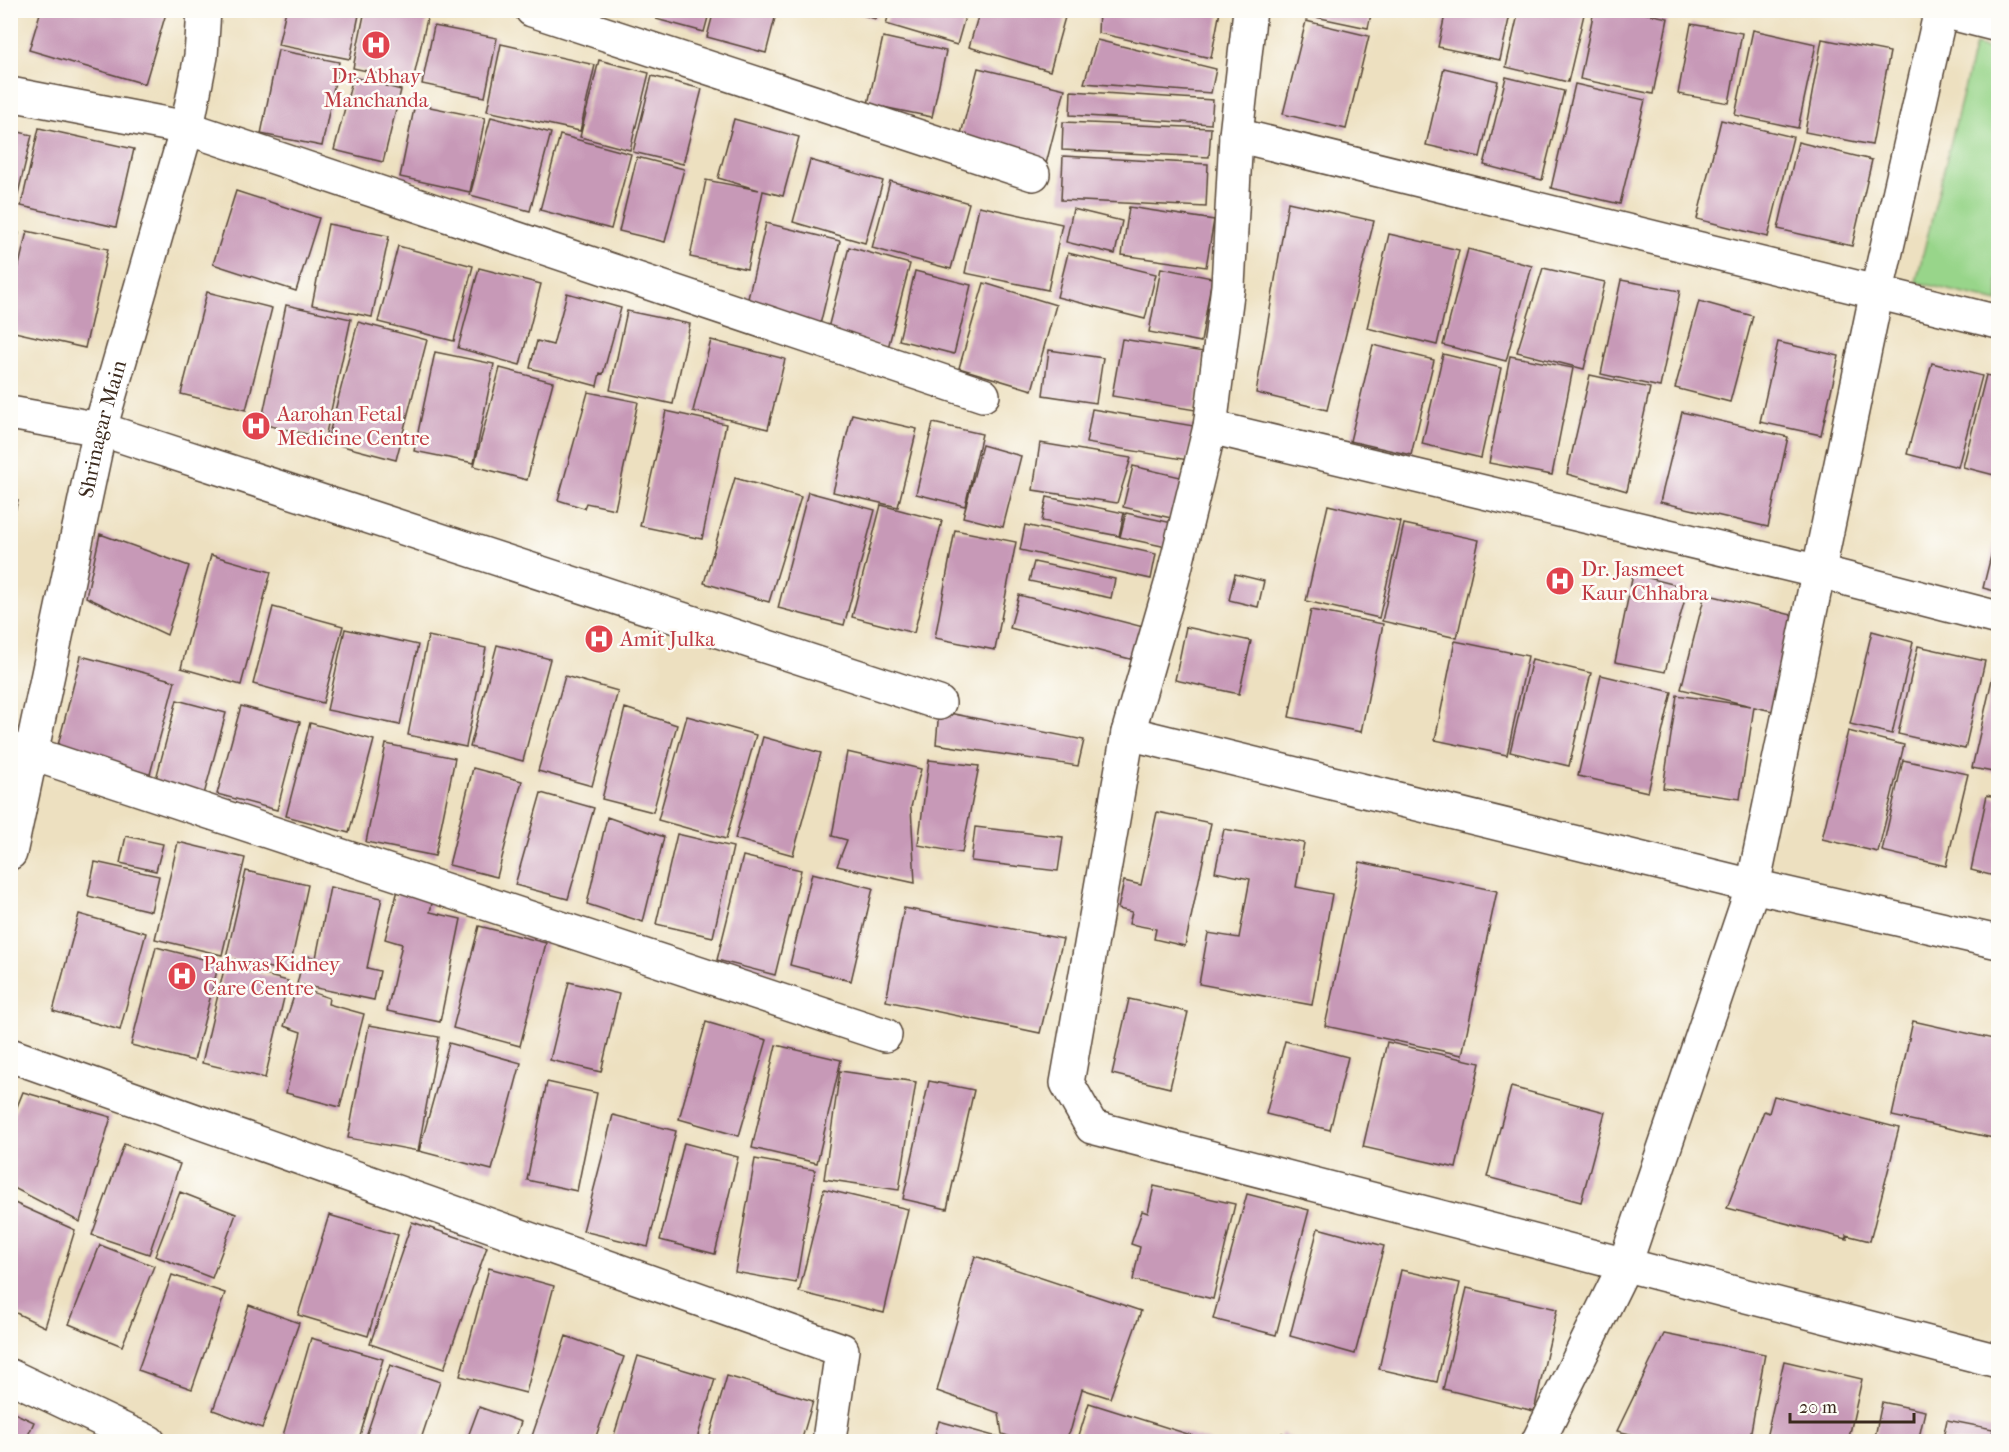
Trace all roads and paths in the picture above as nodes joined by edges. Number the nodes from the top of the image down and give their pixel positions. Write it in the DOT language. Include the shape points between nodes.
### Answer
graph roads {
  1 [pos="204,10"];
  2 [pos="532,10"];
  3 [pos="1250,10"];
  4 [pos="1940,11"];
  5 [pos="1998,25"];
  6 [pos="10,94"];
  7 [pos="187,128"];
  8 [pos="1236,135"];
  9 [pos="1033,174"];
  10 [pos="1877,291"];
  11 [pos="1998,322"];
  12 [pos="983,395"];
  13 [pos="10,413"];
  14 [pos="1210,427"];
  15 [pos="100,429"];
  16 [pos="1820,572"];
  17 [pos="1998,618"];
  18 [pos="939,702"];
  19 [pos="1128,733"];
  20 [pos="22,751"];
  21 [pos="10,853"];
  22 [pos="1754,886"];
  23 [pos="1998,942"];
  24 [pos="885,1035"];
  25 [pos="10,1055"];
  26 [pos="1624,1267"];
  27 [pos="1998,1361"];
  28 [pos="10,1376"];
  29 [pos="830,1433"];
  30 [pos="149,1442"];
  31 [pos="1538,1442"];
  1 -- 7 [label="street, Shrinagar Main" via="201,56"];
  2 -- 9 [label="street"];
  3 -- 8 [label="street"];
  4 -- 5 [label="street"];
  4 -- 10 [label="street"];
  6 -- 7 [label="street"];
  7 -- 12 [label="street"];
  7 -- 15 [label="street, Shrinagar Main"];
  8 -- 10 [label="street"];
  8 -- 14 [label="street" via="1228,286"];
  10 -- 11 [label="street"];
  10 -- 16 [label="street"];
  13 -- 15 [label="street"];
  14 -- 16 [label="street"];
  14 -- 19 [label="street" via="1172,581"];
  15 -- 18 [label="street"];
  15 -- 20 [label="street, Shrinagar Main"];
  16 -- 17 [label="street"];
  16 -- 22 [label="street"];
  19 -- 22 [label="street"];
  19 -- 26 [label="street" via="1067,1083 1092,1127"];
  20 -- 21 [label="street, Shrinagar Main"];
  20 -- 24 [label="street"];
  22 -- 23 [label="street"];
  22 -- 26 [label="street"];
  25 -- 29 [label="street" via="842,1350"];
  26 -- 27 [label="street"];
  26 -- 31 [label="street"];
  28 -- 30 [label="street"];
}
